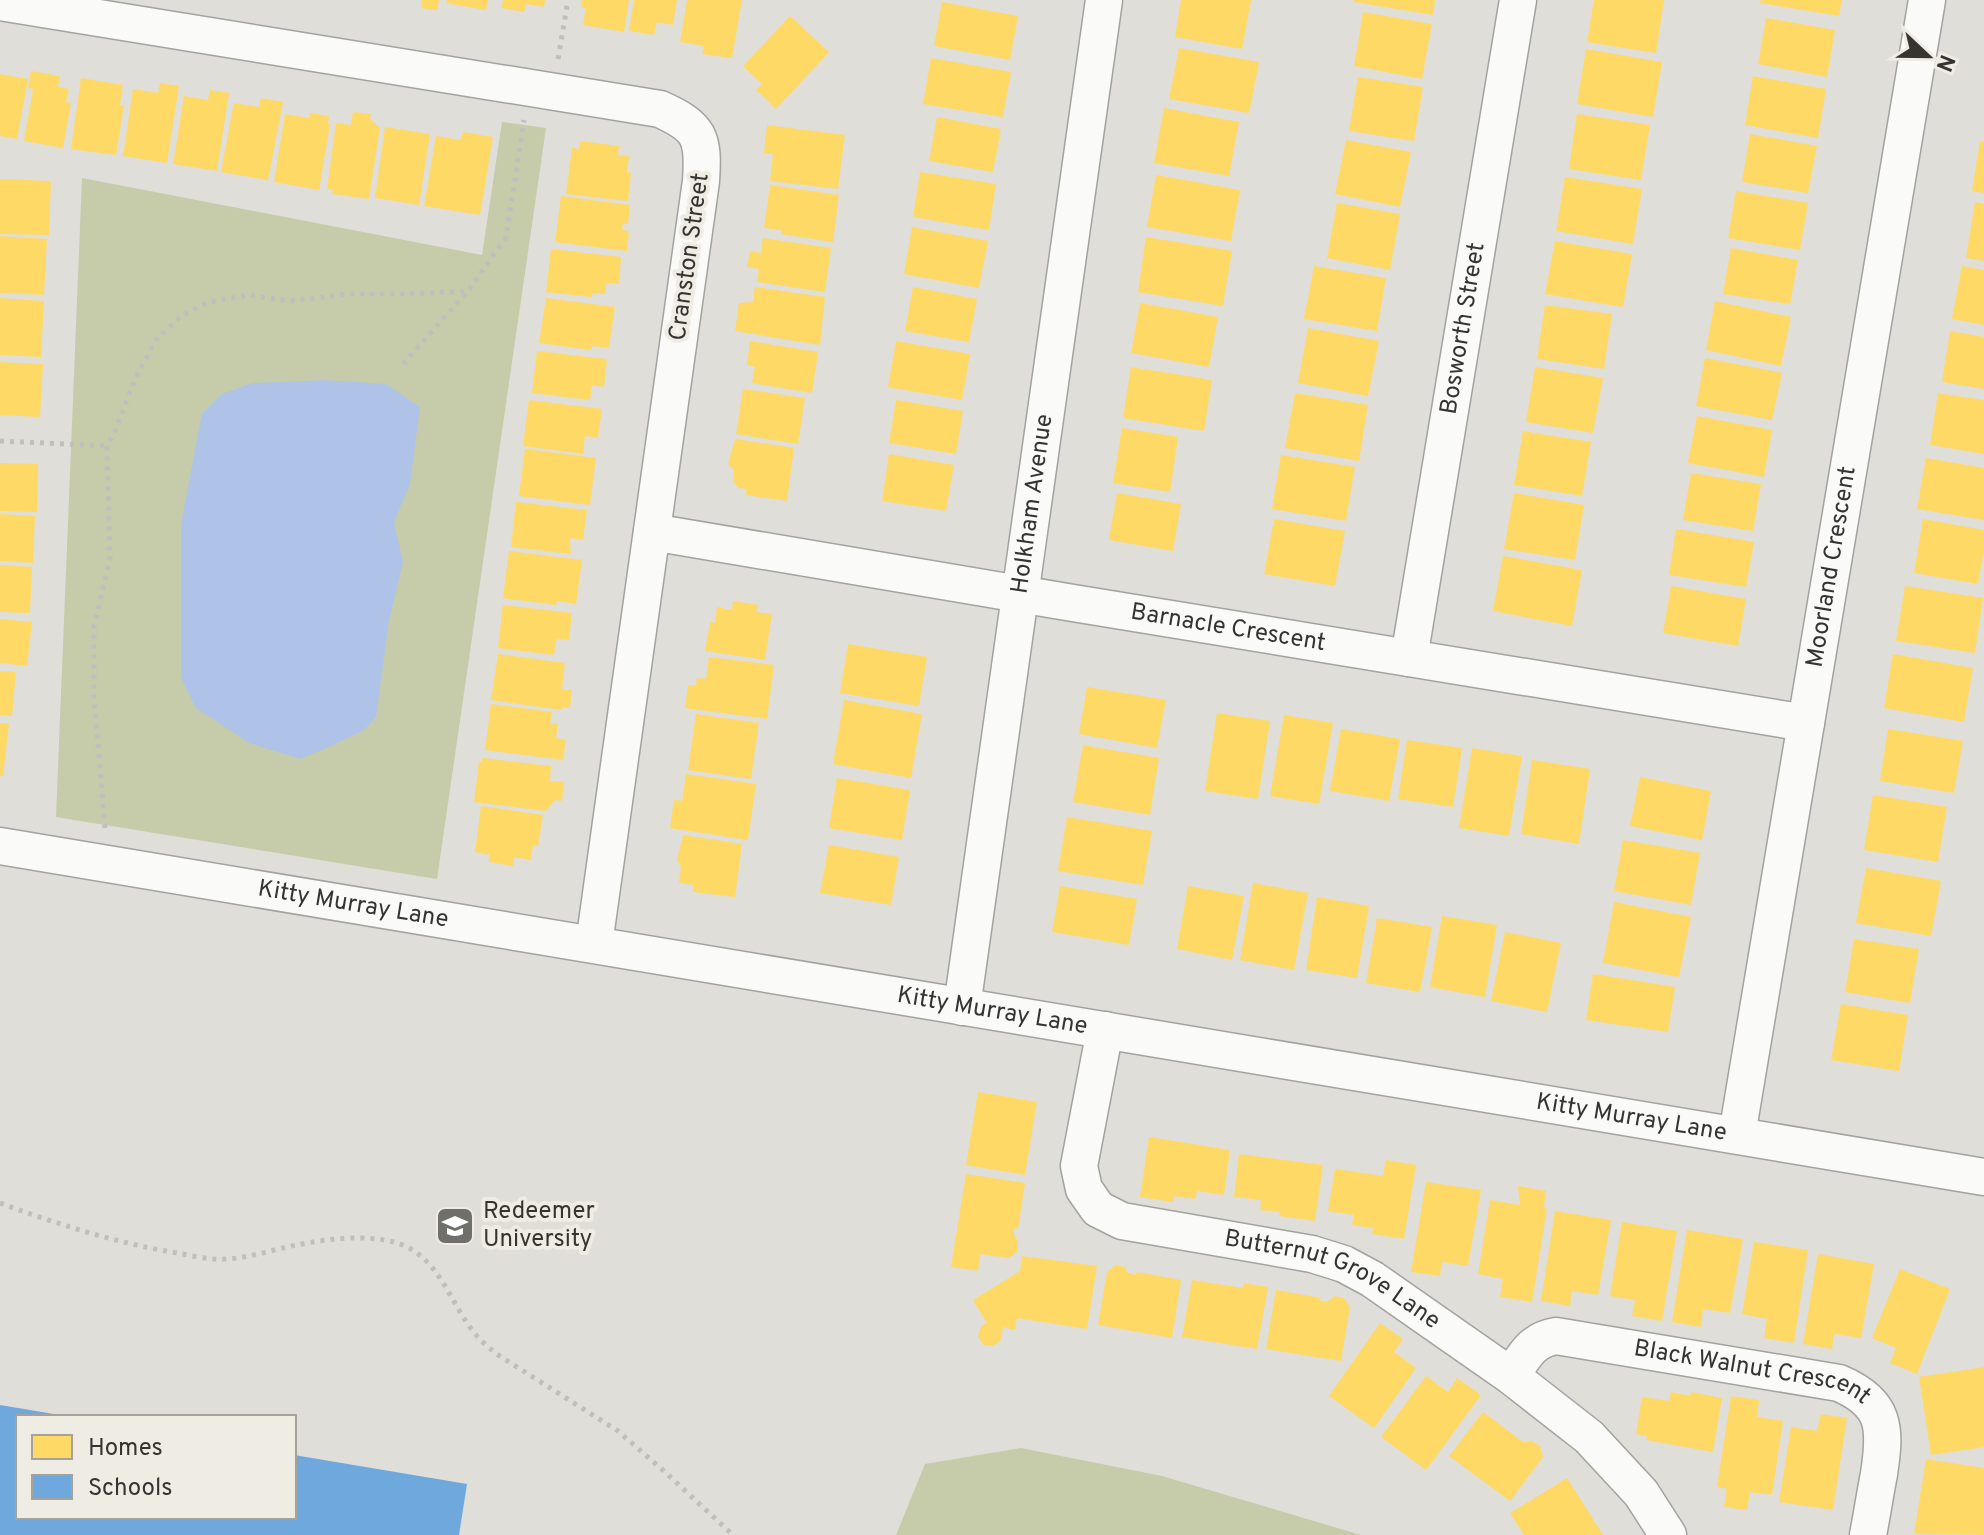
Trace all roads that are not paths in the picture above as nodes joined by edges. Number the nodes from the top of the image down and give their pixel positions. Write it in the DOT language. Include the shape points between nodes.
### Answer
graph roads {
  1 [pos="1104,0"];
  2 [pos="1518,0"];
  3 [pos="1927,0"];
  4 [pos="0,2"];
  5 [pos="652,532"];
  6 [pos="1021,594"];
  7 [pos="1409,658"];
  8 [pos="1806,723"];
  9 [pos="0,846"];
  10 [pos="594,944"];
  11 [pos="962,1007"];
  12 [pos="1105,1030"];
  13 [pos="1737,1135"];
  14 [pos="1984,1177"];
  15 [pos="1511,1376"];
  16 [pos="1668,1535"];
  17 [pos="1868,1535"];
  1 -- 6 [label="street, Holkham Avenue"];
  2 -- 7 [label="street, Bosworth Street"];
  3 -- 8 [label="street, Moorland Crescent"];
  4 -- 5 [label="street, Cranston Street" via="660,109 680,118 697,132 703,154"];
  5 -- 6 [label="street, Barnacle Crescent"];
  5 -- 10 [label="street, Cranston Street"];
  6 -- 7 [label="street, Barnacle Crescent"];
  6 -- 11 [label="street, Holkham Avenue"];
  7 -- 8 [label="street, Barnacle Crescent"];
  8 -- 13 [label="street, Moorland Crescent"];
  9 -- 10 [label="street, Kitty Murray Lane"];
  10 -- 11 [label="street, Kitty Murray Lane"];
  11 -- 12 [label="street, Kitty Murray Lane"];
  12 -- 13 [label="street, Kitty Murray Lane"];
  12 -- 15 [label="street, Butternut Grove Lane" via="1079,1166 1084,1189 1098,1209 1122,1221 1344,1264"];
  13 -- 14 [label="street, Kitty Murray Lane"];
  15 -- 16 [label="street, Butternut Grove Lane" via="1589,1437 1641,1493"];
  15 -- 17 [label="street, Black Walnut Crescent" via="1533,1346 1556,1336 1839,1383 1859,1391 1881,1422 1883,1445"];
}
